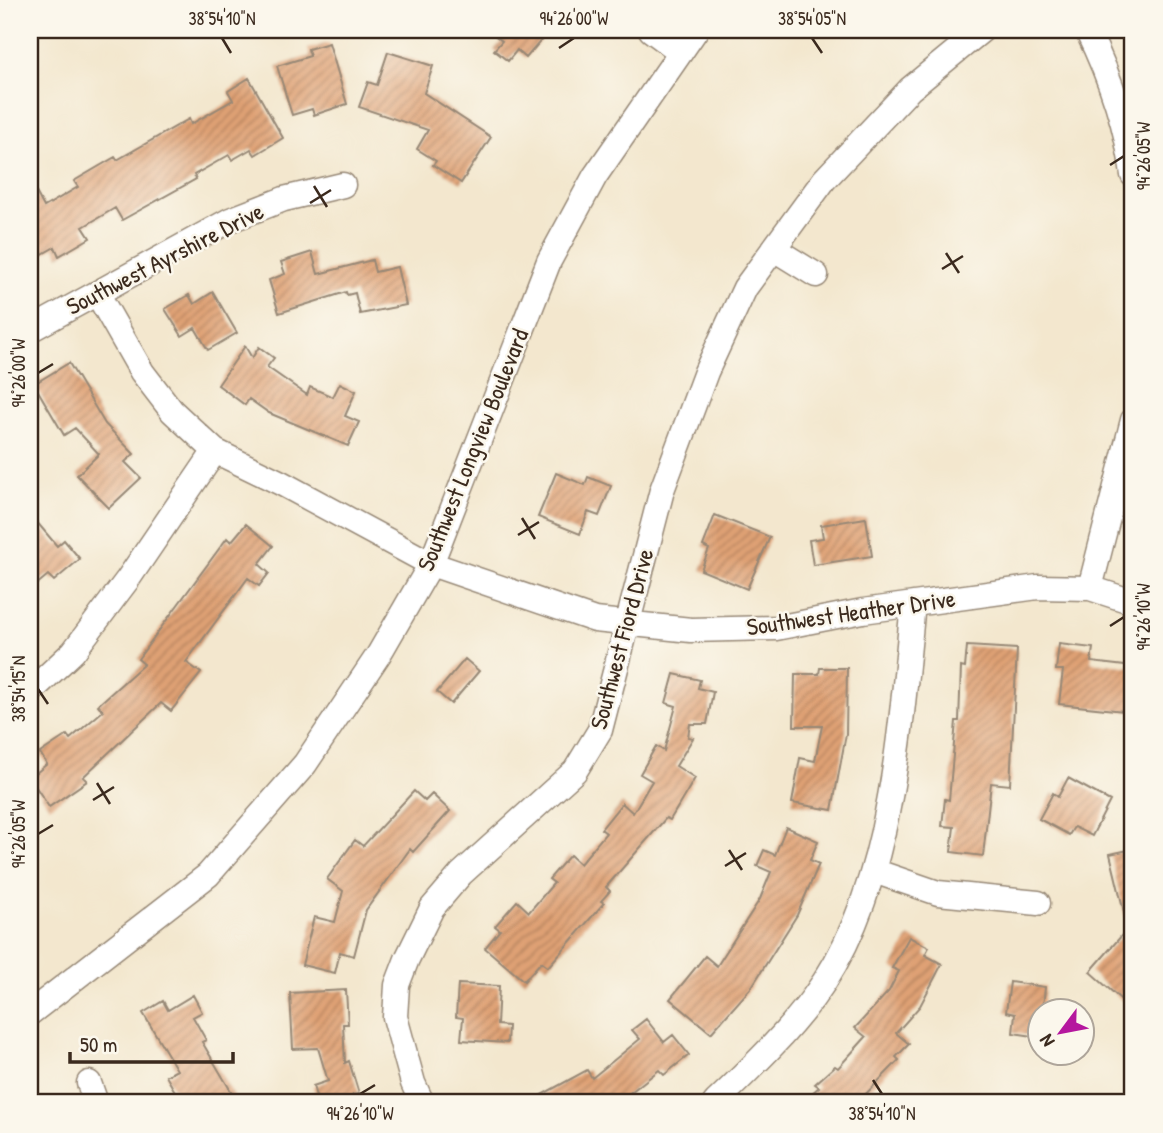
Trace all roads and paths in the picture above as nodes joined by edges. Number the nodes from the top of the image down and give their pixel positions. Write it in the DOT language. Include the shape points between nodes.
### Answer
graph roads {
  1 [pos="651,30"];
  2 [pos="696,30"];
  3 [pos="982,30"];
  4 [pos="1087,30"];
  5 [pos="681,52"];
  6 [pos="1133,175"];
  7 [pos="344,185"];
  8 [pos="774,249"];
  9 [pos="816,275"];
  10 [pos="97,293"];
  11 [pos="30,330"];
  12 [pos="1133,420"];
  13 [pos="215,451"];
  14 [pos="431,564"];
  15 [pos="1090,588"];
  16 [pos="1133,602"];
  17 [pos="914,604"];
  18 [pos="626,623"];
  19 [pos="30,692"];
  20 [pos="874,871"];
  21 [pos="1038,903"];
  22 [pos="30,1013"];
  23 [pos="422,1103"];
  24 [pos="715,1103"];
  1 -- 5 [label="street"];
  2 -- 5 [label="street, Southwest Longview Boulevard"];
  3 -- 8 [label="street, Southwest Fiord Drive" via="910,89 824,180"];
  4 -- 6 [label="street" via="1107,69"];
  5 -- 14 [label="street, Southwest Longview Boulevard" via="595,176 548,261"];
  7 -- 10 [label="street, Southwest Ayrshire Drive" via="284,199 230,220"];
  8 -- 9 [label="street"];
  8 -- 18 [label="street, Southwest Fiord Drive" via="745,288 706,372 662,490"];
  10 -- 11 [label="street, Southwest Ayrshire Drive"];
  10 -- 13 [label="street, Southwest Heather Drive" via="142,372 172,411"];
  12 -- 15 [label="street"];
  13 -- 14 [label="street, Southwest Heather Drive"];
  13 -- 19 [label="street" via="73,652"];
  14 -- 18 [label="street, Southwest Heather Drive" via="595,620"];
  14 -- 22 [label="street, Southwest Longview Boulevard" via="379,654 305,764 208,874"];
  15 -- 16 [label="street, Southwest Heather Drive"];
  15 -- 17 [label="street, Southwest Heather Drive" via="1038,587"];
  17 -- 18 [label="street, Southwest Heather Drive" via="776,628 691,630"];
  17 -- 20 [label="street" via="890,804"];
  18 -- 23 [label="street, Southwest Fiord Drive" via="600,730 575,771 461,874 432,908 407,959 397,985 395,1017"];
  20 -- 21 [label="street" via="938,893"];
  20 -- 24 [label="street" via="845,940 814,996 771,1048"];
}
